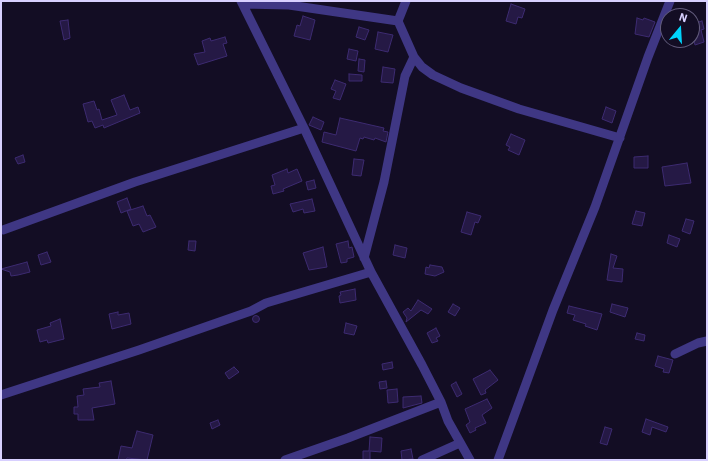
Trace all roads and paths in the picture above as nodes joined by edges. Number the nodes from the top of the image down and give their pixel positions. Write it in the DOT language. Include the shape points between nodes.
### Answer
graph roads {
  1 [pos="406,1"];
  2 [pos="670,1"];
  3 [pos="242,2"];
  4 [pos="398,21"];
  5 [pos="414,57"];
  6 [pos="304,128"];
  7 [pos="620,138"];
  8 [pos="3,230"];
  9 [pos="364,258"];
  10 [pos="371,272"];
  11 [pos="707,341"];
  12 [pos="675,354"];
  13 [pos="1,395"];
  14 [pos="441,402"];
  15 [pos="460,443"];
  16 [pos="286,460"];
  17 [pos="422,460"];
  18 [pos="470,460"];
  19 [pos="498,460"];
  1 -- 4 [label="street"];
  2 -- 7 [label="street"];
  3 -- 4 [label="street" via="289,5"];
  3 -- 6 [label="street"];
  4 -- 5 [label="street"];
  5 -- 7 [label="street" via="433,75 461,88 519,109"];
  5 -- 9 [label="street" via="402,90 384,182"];
  6 -- 8 [label="street" via="135,182"];
  6 -- 9 [label="street"];
  7 -- 19 [label="street" via="523,388"];
  9 -- 10 [label="street"];
  10 -- 13 [label="street" via="266,303 251,311 139,350"];
  10 -- 14 [label="street"];
  11 -- 12 [label="street"];
  14 -- 15 [label="street"];
  14 -- 16 [label="street"];
  15 -- 17 [label="street"];
  15 -- 18 [label="street"];
}
